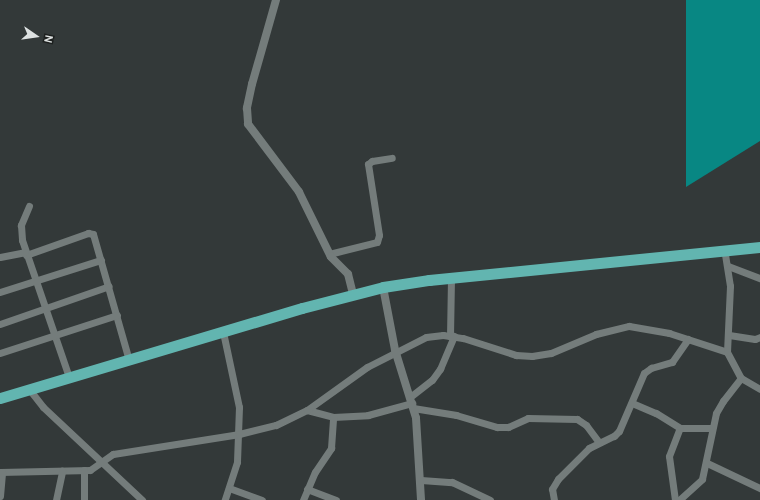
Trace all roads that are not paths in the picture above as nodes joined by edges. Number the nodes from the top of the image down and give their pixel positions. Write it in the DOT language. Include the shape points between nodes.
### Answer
graph roads {
  1 [pos="276,0"];
  2 [pos="392,158"];
  3 [pos="29,206"];
  4 [pos="760,247"];
  5 [pos="724,250"];
  6 [pos="26,253"];
  7 [pos="329,254"];
  8 [pos="0,257"];
  9 [pos="101,260"];
  10 [pos="728,266"];
  11 [pos="451,278"];
  12 [pos="760,278"];
  13 [pos="36,280"];
  14 [pos="109,286"];
  15 [pos="383,288"];
  16 [pos="0,292"];
  17 [pos="353,294"];
  18 [pos="46,307"];
  19 [pos="117,315"];
  20 [pos="0,324"];
  21 [pos="223,332"];
  22 [pos="52,335"];
  23 [pos="729,335"];
  24 [pos="452,336"];
  25 [pos="760,338"];
  26 [pos="688,339"];
  27 [pos="396,350"];
  28 [pos="727,352"];
  29 [pos="0,353"];
  30 [pos="129,360"];
  31 [pos="69,377"];
  32 [pos="741,378"];
  33 [pos="29,389"];
  34 [pos="760,389"];
  35 [pos="0,398"];
  36 [pos="412,403"];
  37 [pos="632,403"];
  38 [pos="307,410"];
  39 [pos="334,417"];
  40 [pos="680,428"];
  41 [pos="712,428"];
  42 [pos="239,434"];
  43 [pos="599,442"];
  44 [pos="102,461"];
  45 [pos="706,463"];
  46 [pos="62,470"];
  47 [pos="84,470"];
  48 [pos="1,472"];
  49 [pos="421,480"];
  50 [pos="229,488"];
  51 [pos="760,488"];
  52 [pos="308,489"];
  53 [pos="0,496"];
  54 [pos="56,500"];
  55 [pos="84,500"];
  56 [pos="142,500"];
  57 [pos="225,500"];
  58 [pos="262,500"];
  59 [pos="303,500"];
  60 [pos="336,500"];
  61 [pos="421,500"];
  62 [pos="490,500"];
  63 [pos="554,500"];
  64 [pos="675,500"];
  65 [pos="679,500"];
  1 -- 7 [label="street" via="252,84 247,108 248,124 299,192"];
  2 -- 7 [label="street" via="372,160 368,164 378,242"];
  3 -- 6 [label="street" via="21,225"];
  4 -- 5 [label="highway"];
  5 -- 10 [label="street"];
  5 -- 11 [label="highway"];
  6 -- 8 [label="street"];
  6 -- 9 [label="street" via="91,233 95,236"];
  6 -- 13 [label="street"];
  7 -- 17 [label="street" via="348,274"];
  9 -- 13 [label="street"];
  9 -- 14 [label="street"];
  10 -- 12 [label="street"];
  10 -- 23 [label="street"];
  11 -- 15 [label="highway"];
  11 -- 24 [label="street"];
  13 -- 16 [label="street"];
  13 -- 18 [label="street"];
  14 -- 18 [label="street"];
  14 -- 19 [label="street"];
  15 -- 17 [label="highway"];
  15 -- 27 [label="street"];
  17 -- 21 [label="highway"];
  18 -- 20 [label="street"];
  18 -- 22 [label="street"];
  19 -- 22 [label="street"];
  19 -- 30 [label="street"];
  21 -- 30 [label="highway"];
  21 -- 42 [label="street" via="236,386"];
  22 -- 29 [label="street"];
  22 -- 31 [label="street"];
  23 -- 25 [label="street"];
  23 -- 28 [label="street"];
  24 -- 26 [label="street" via="516,355 532,356 551,353 596,334 629,326 644,327"];
  24 -- 27 [label="street" via="426,337"];
  24 -- 36 [label="street" via="440,369"];
  26 -- 28 [label="street"];
  26 -- 37 [label="street" via="672,362 651,368 644,373"];
  27 -- 36 [label="street"];
  27 -- 38 [label="street" via="345,381"];
  28 -- 32 [label="street"];
  30 -- 31 [label="highway"];
  31 -- 33 [label="highway"];
  32 -- 34 [label="street"];
  32 -- 41 [label="street" via="719,407"];
  33 -- 35 [label="highway"];
  33 -- 44 [label="street" via="48,412"];
  36 -- 39 [label="street" via="368,415"];
  36 -- 43 [label="street" via="497,427 508,427 528,418 578,419"];
  36 -- 49 [label="street"];
  37 -- 40 [label="street" via="656,413"];
  37 -- 43 [label="street" via="619,431"];
  38 -- 39 [label="street"];
  38 -- 42 [label="street" via="276,425"];
  39 -- 52 [label="street" via="331,448"];
  40 -- 41 [label="street"];
  40 -- 64 [label="street" via="669,456"];
  41 -- 45 [label="street"];
  42 -- 44 [label="street" via="113,454"];
  42 -- 50 [label="street" via="237,462"];
  43 -- 63 [label="street" via="589,448 558,479 552,489"];
  44 -- 47 [label="street" via="96,468"];
  44 -- 56 [label="street"];
  45 -- 51 [label="street"];
  45 -- 65 [label="street" via="698,484"];
  46 -- 47 [label="street"];
  46 -- 48 [label="street"];
  46 -- 54 [label="street"];
  47 -- 55 [label="street"];
  48 -- 53 [label="street"];
  49 -- 61 [label="street"];
  49 -- 62 [label="street" via="452,482"];
  50 -- 57 [label="street"];
  50 -- 58 [label="street"];
  52 -- 59 [label="street"];
  52 -- 60 [label="street"];
}
